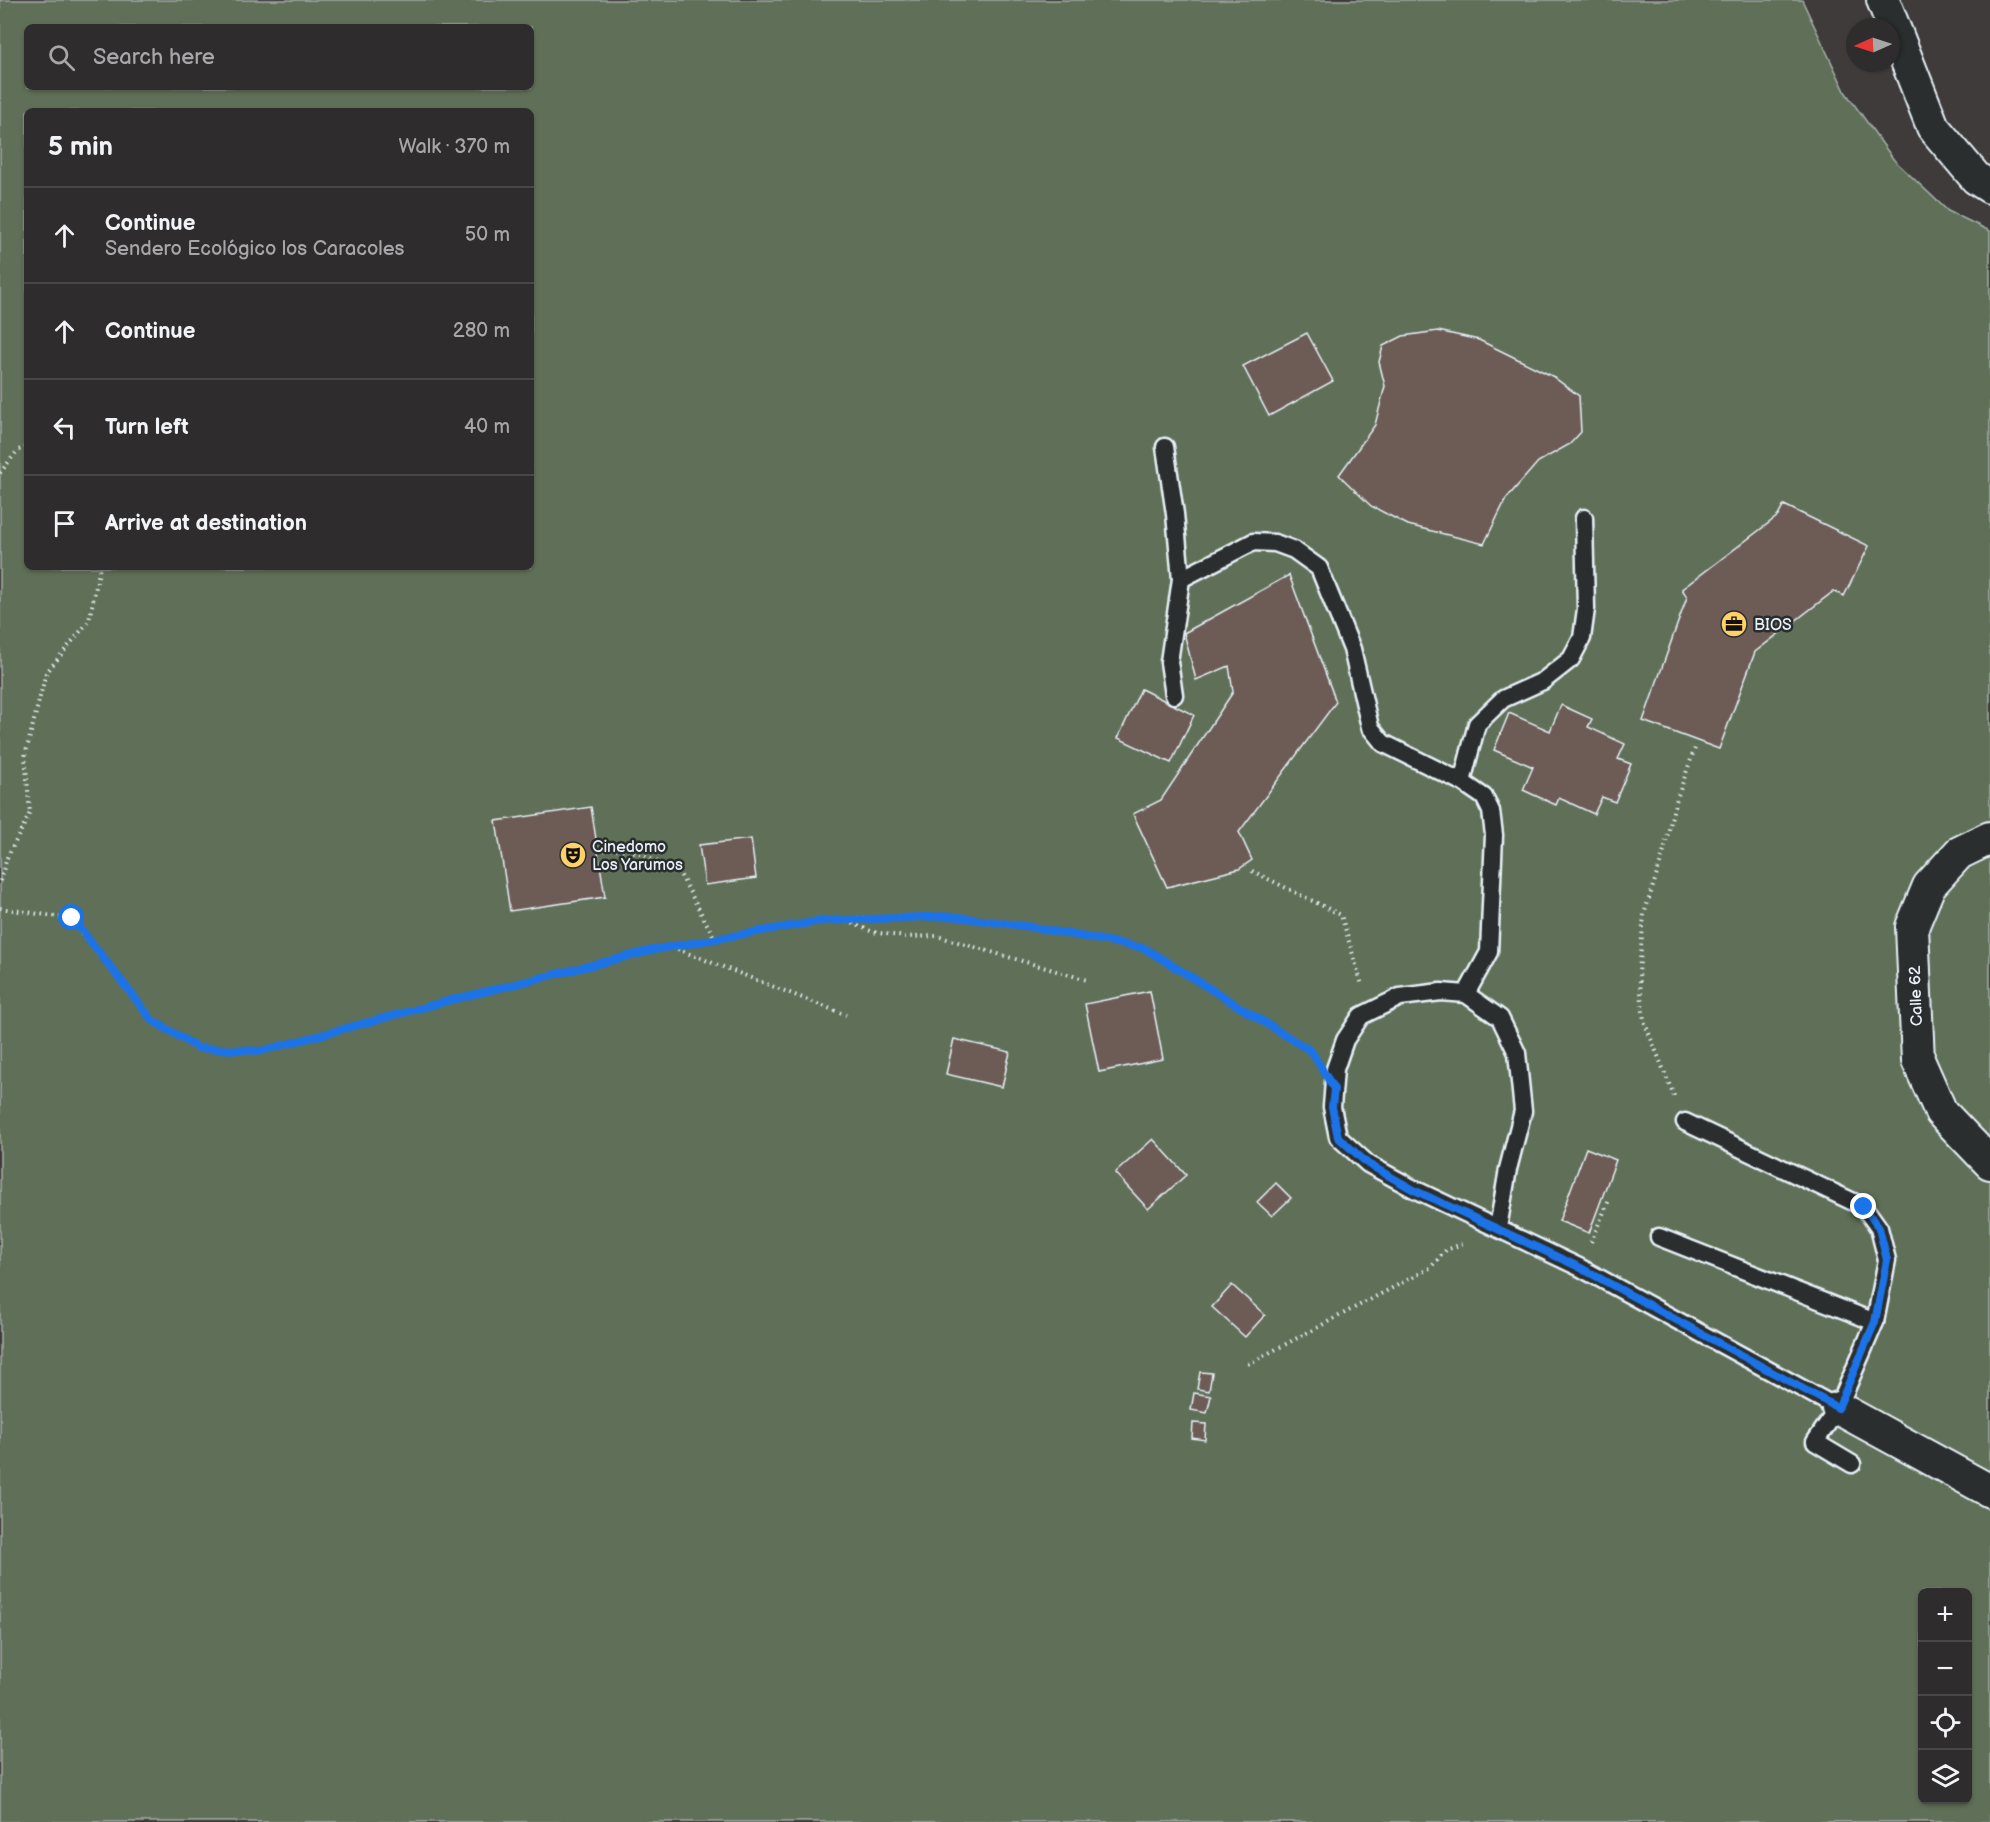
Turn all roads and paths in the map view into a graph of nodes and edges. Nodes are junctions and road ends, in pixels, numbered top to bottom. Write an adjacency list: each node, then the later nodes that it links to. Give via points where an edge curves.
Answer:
1 (1883, 0): 2 (street, via 1934,127 1976,178)
2 (1990, 187)
3 (1164, 447): 8 (lane)
4 (24, 448): 5 (path)
5 (0, 472)
6 (1584, 518): 11 (lane, via 1586,609 1582,638 1571,659 1543,681 1503,699 1477,724)
7 (99, 570): 15 (path, via 89,621 46,673 25,756 30,813)
8 (1181, 579): 9 (lane, via 1169,662); 11 (lane, via 1253,542 1275,543 1294,550 1319,568 1348,639 1370,727 1383,743)
9 (1174, 695)
10 (1695, 748): 25 (path, via 1644,914 1640,973 1644,1021)
11 (1462, 782): 21 (lane, via 1484,797 1491,811 1494,835 1489,952)
12 (1990, 838): 26 (street, Calle 62, via 1959,853 1929,886 1912,927 1918,1060 1941,1112)
13 (598, 851): 18 (path, via 629,850 679,872)
14 (1252, 871): 22 (path, via 1341,915)
15 (0, 881)
16 (0, 908): 19 (path, via 72,918 152,1020 198,1048 261,1051)
17 (844, 920): 18 (path); 20 (path, via 873,932 905,938 937,936); 24 (path, via 951,916 1144,948 1311,1051)
18 (715, 939): 19 (path)
19 (671, 947): 23 (path)
20 (1087, 980)
21 (1466, 994): 22 (lane, via 1400,996); 28 (lane, via 1500,1018 1517,1053 1523,1111)
22 (1370, 1011): 24 (lane, via 1360,1016 1345,1040 1335,1069)
23 (846, 1015)
24 (1334, 1089): 28 (lane, via 1332,1107 1338,1137 1368,1164 1414,1190)
25 (1685, 1122): 31 (lane, via 1864,1207 1879,1228 1887,1260)
26 (1990, 1163)
27 (1610, 1198): 30 (path)
28 (1498, 1228): 30 (lane); 32 (path, via 1446,1250 1430,1268)
29 (1659, 1237): 31 (lane)
30 (1579, 1267): 33 (lane)
31 (1875, 1322): 33 (lane)
32 (1248, 1364)
33 (1838, 1408): 34 (lane, via 1815,1442); 35 (street)
34 (1852, 1464)
35 (1990, 1491)

